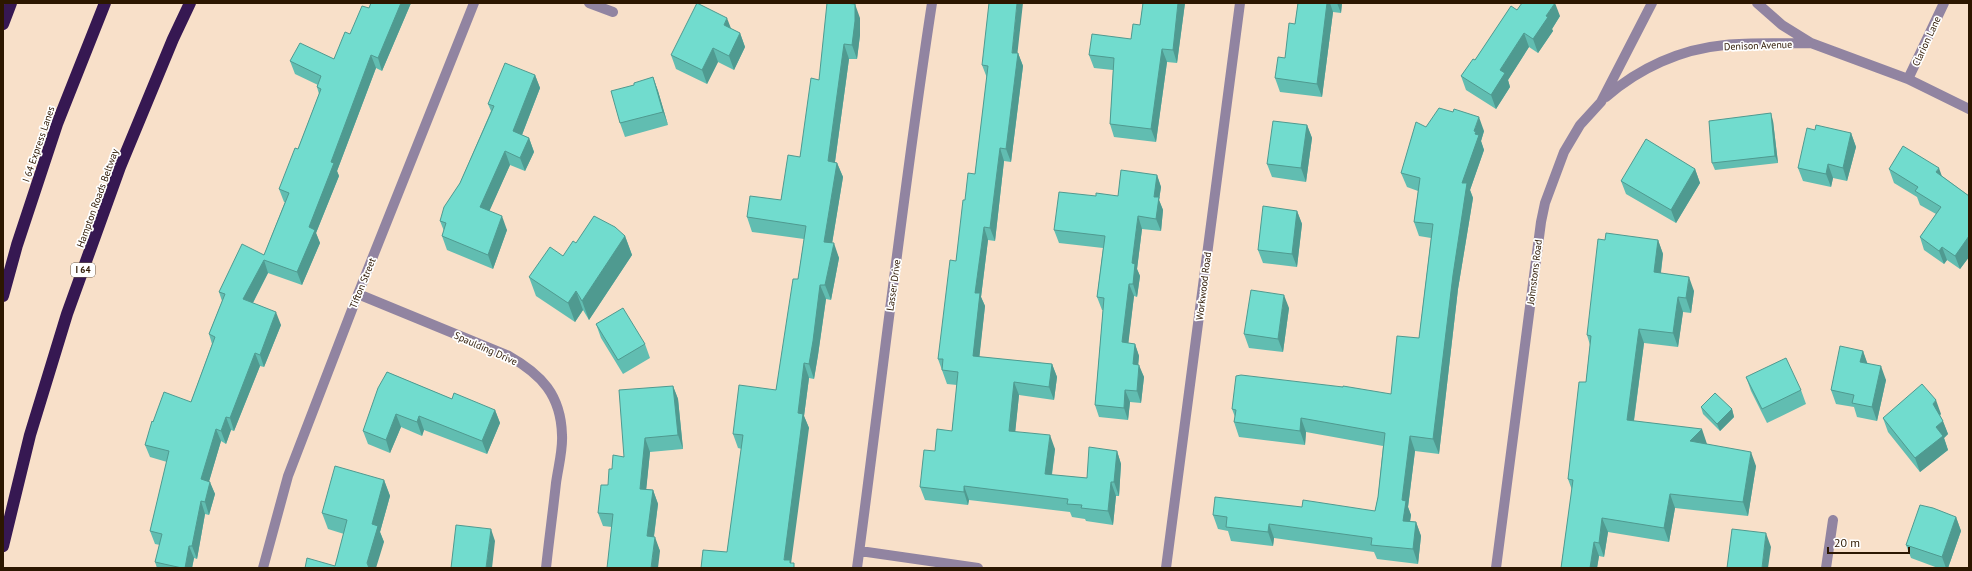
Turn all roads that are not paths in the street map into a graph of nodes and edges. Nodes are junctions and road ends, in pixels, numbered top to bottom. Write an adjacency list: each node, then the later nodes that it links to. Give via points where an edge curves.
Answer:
1 (11, 3): 12 (highway)
2 (105, 3): 18 (highway, I 64 Express Lanes, via 57,124 17,244)
3 (190, 3): 20 (highway, Hampton Roads Beltway / I 64, via 120,167 67,314 30,434)
4 (474, 3): 17 (street, Tifton Street)
5 (589, 3): 11 (street)
6 (932, 3): 21 (street, Lasser Drive, via 889,311 878,420)
7 (1240, 3): 26 (street, Workwood Road)
8 (1652, 3): 15 (street, Johnstons Road)
9 (1757, 3): 13 (street, Denison Avenue, via 1782,26)
10 (1944, 3): 14 (street, Clarion Lane)
11 (613, 12)
12 (3, 24)
13 (1811, 43): 14 (street, Denison Avenue); 15 (street, Denison Avenue, via 1724,45 1688,52 1653,65 1621,84)
14 (1908, 79): 16 (street, Denison Avenue)
15 (1601, 102): 27 (street, Johnstons Road, via 1580,125 1564,152 1540,222)
16 (1969, 109)
17 (358, 294): 22 (street, Tifton Street, via 288,476); 23 (street, Spaulding Drive, via 509,356 528,367 553,395 558,408 562,435)
18 (3, 296)
19 (1833, 520): 28 (street)
20 (3, 546)
21 (860, 551): 24 (street, Lasser Drive); 25 (street)
22 (263, 568)
23 (546, 568)
24 (857, 568)
25 (978, 568)
26 (1166, 568)
27 (1496, 568)
28 (1826, 568)

